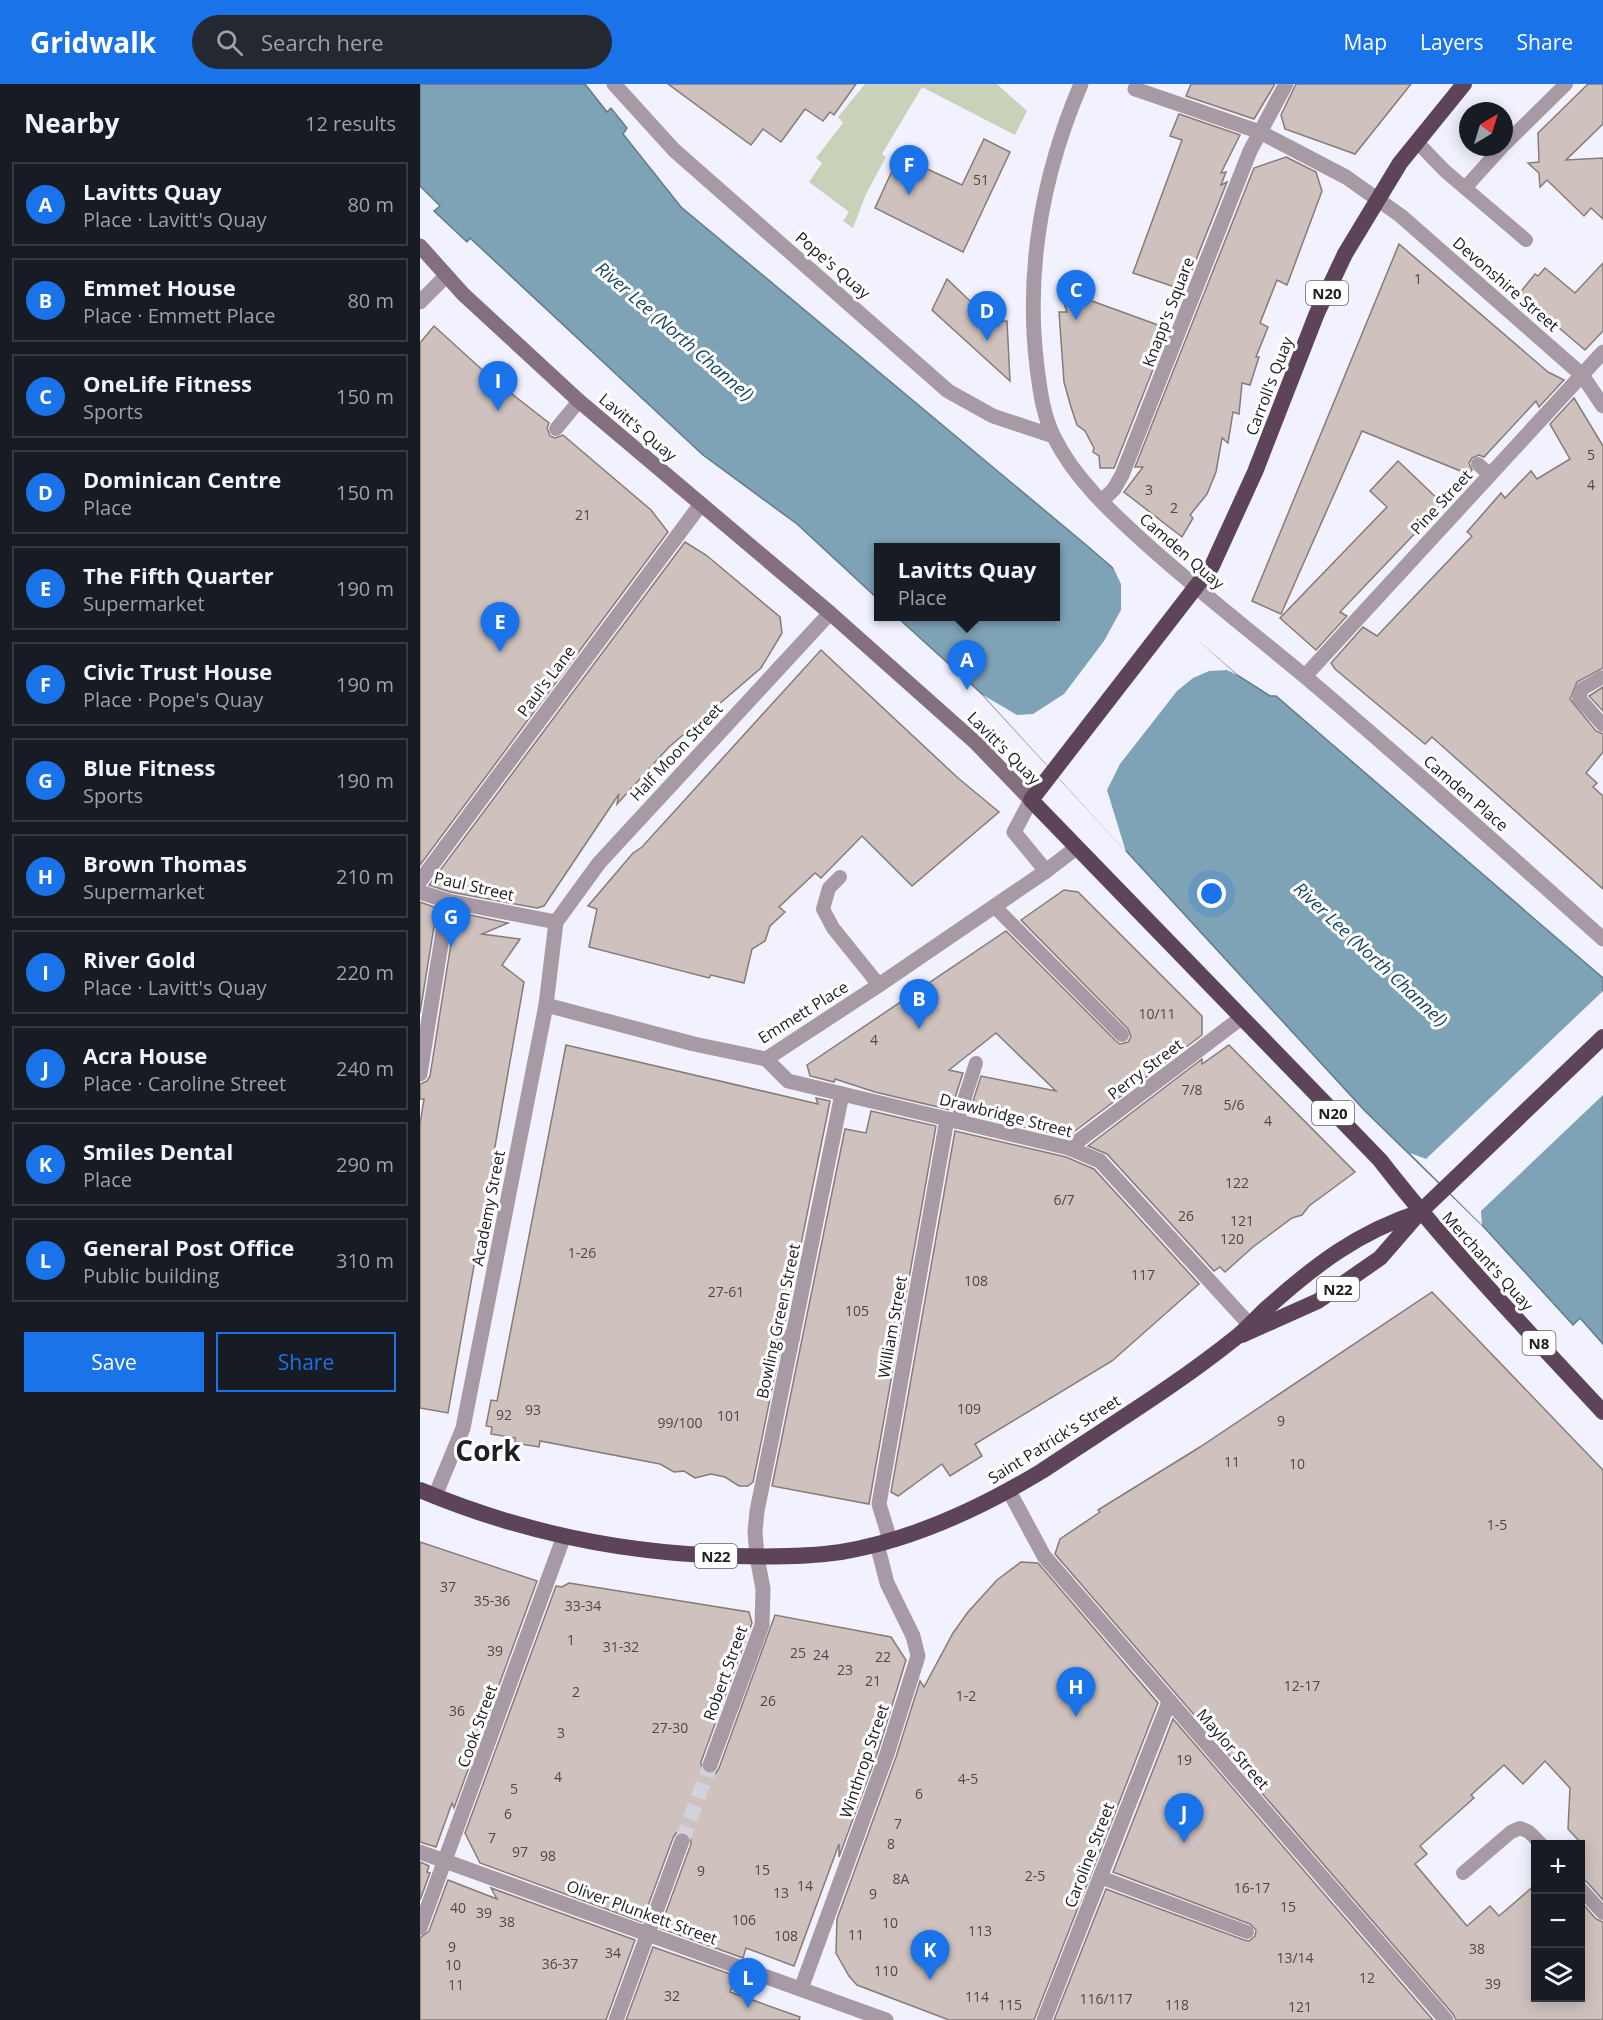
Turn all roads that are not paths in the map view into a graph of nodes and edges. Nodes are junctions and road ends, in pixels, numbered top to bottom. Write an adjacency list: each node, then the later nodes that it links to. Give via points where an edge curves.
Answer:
1 (614, 84): 22 (street, Pope's Quay, via 674,150 948,391 993,416)
2 (1081, 84): 22 (street, Camden Quay, via 1048,181 1033,278 1037,368)
3 (1286, 84): 7 (street, Knapp's Square)
4 (1464, 84): 9 (highway, N20)
5 (1566, 84): 8 (lane)
6 (1135, 89): 7 (street, Devonshire Street)
7 (1260, 132): 12 (street, Devonshire Street, via 1328,165); 25 (street, Knapp's Square, via 1127,464 1114,489)
8 (1513, 136)
9 (1417, 142): 11 (lane); 12 (highway, N20)
10 (1494, 156): 11 (lane)
11 (1465, 188): 13 (lane)
12 (1377, 198): 18 (street, Devonshire Street); 27 (highway, Carroll's Quay / N20, via 1317,313 1230,530)
13 (1526, 240)
14 (420, 246): 15 (main road, Lavitt's Quay)
15 (446, 276): 16 (street); 19 (main road, Lavitt's Quay)
16 (420, 302)
17 (1603, 352): 18 (street, Pine Street)
18 (1582, 375): 20 (street, Devonshire Street); 24 (street, Pine Street)
19 (579, 400): 21 (lane); 26 (main road, Lavitt's Quay)
20 (1603, 406)
21 (556, 429)
22 (1053, 436): 25 (street, Camden Quay, via 1075,471)
23 (1478, 464): 24 (lane)
24 (1490, 475): 29 (street, Pine Street)
25 (1101, 501): 27 (street, Camden Quay)
26 (701, 504): 28 (main road, Lavitt's Quay); 36 (street, Paul's Lane)
27 (1197, 588): 29 (street, Camden Quay); 32 (highway, N20)
28 (830, 613): 32 (main road, Lavitt's Quay, via 976,743); 40 (street, Half Moon Street, via 599,863)
29 (1305, 676): 41 (street, Camden Place)
30 (1603, 678): 31 (lane, via 1582,689 1579,698)
31 (1603, 725)
32 (1031, 800): 33 (highway, Lavitt's Quay / N20); 34 (street, via 1014,832)
33 (1076, 848): 34 (street, Emmett Place); 44 (highway, Lavitt's Quay / N20)
34 (1046, 871): 39 (street, Emmett Place)
35 (840, 878): 42 (lane, via 829,888 823,909 833,928)
36 (420, 881)
37 (420, 892): 38 (street, Paul Street)
38 (448, 901): 40 (street, Paul Street); 49 (street)
39 (994, 906): 42 (street, Emmett Place); 45 (lane)
40 (556, 922): 43 (street, Academy Street)
41 (1603, 939)
42 (879, 985): 47 (street, Emmett Place)
43 (546, 1005): 47 (street, Emmett Place); 58 (street, Academy Street, via 463,1428)
44 (1241, 1018): 52 (street, Perry Street); 53 (highway, Lavitt's Quay / N20, via 1380,1160)
45 (1122, 1035)
46 (1603, 1037): 53 (highway)
47 (766, 1059): 50 (street, Drawbridge Street, via 788,1081)
48 (976, 1064): 51 (lane)
49 (420, 1074)
50 (842, 1094): 51 (street, Drawbridge Street); 61 (street, Bowling Green Street, via 787,1337 757,1511)
51 (952, 1121): 52 (street, Drawbridge Street); 60 (street, William Street, via 879,1504)
52 (1069, 1148): 54 (street, Drawbridge Street, via 1100,1161)
53 (1420, 1212): 54 (highway, Saint Patrick's Street / N22, via 1389,1222 1341,1248); 55 (highway, Saint Patrick's Street / N22, via 1380,1258 1352,1281); 56 (highway, Merchant's Quay / N8)
54 (1249, 1324): 55 (highway, Saint Patrick's Street / N22)
55 (1236, 1338): 57 (highway, Saint Patrick's Street / N22)
56 (1603, 1412)
57 (1009, 1491): 60 (highway, Saint Patrick's Street / N22, via 926,1529); 62 (street, Maylor Street, via 1044,1557)
58 (428, 1493): 59 (highway, Saint Patrick's Street / N22, via 509,1522)
59 (564, 1536): 61 (highway, Saint Patrick's Street / N22, via 643,1551); 67 (street, Cook Street)
60 (884, 1542): 61 (highway, Saint Patrick's Street / N22, via 841,1552); 75 (street, Winthrop Street, via 887,1583 918,1656)
61 (757, 1557): 63 (street, Robert Street, via 763,1589 762,1625)
62 (1168, 1702): 69 (street, Caroline Street); 80 (street, Maylor Street)
63 (710, 1765)
64 (1536, 1840): 68 (lane, via 1520,1828 1510,1832)
65 (682, 1841): 74 (street)
66 (420, 1852): 67 (street, Oliver Plunkett Street)
67 (447, 1861): 72 (street, Cook Street); 74 (street, Oliver Plunkett Street)
68 (1463, 1873)
69 (1100, 1877): 73 (lane); 79 (street, Caroline Street)
70 (1585, 1893): 71 (lane)
71 (1603, 1913)
72 (420, 1928)
73 (1247, 1932)
74 (647, 1934): 75 (street, Oliver Plunkett Street); 77 (street)
75 (801, 1989): 76 (street, Oliver Plunkett Street)
76 (860, 2014): 78 (street, Oliver Plunkett Street)
77 (616, 2020)
78 (886, 2020)
79 (1044, 2020)
80 (1446, 2020)

